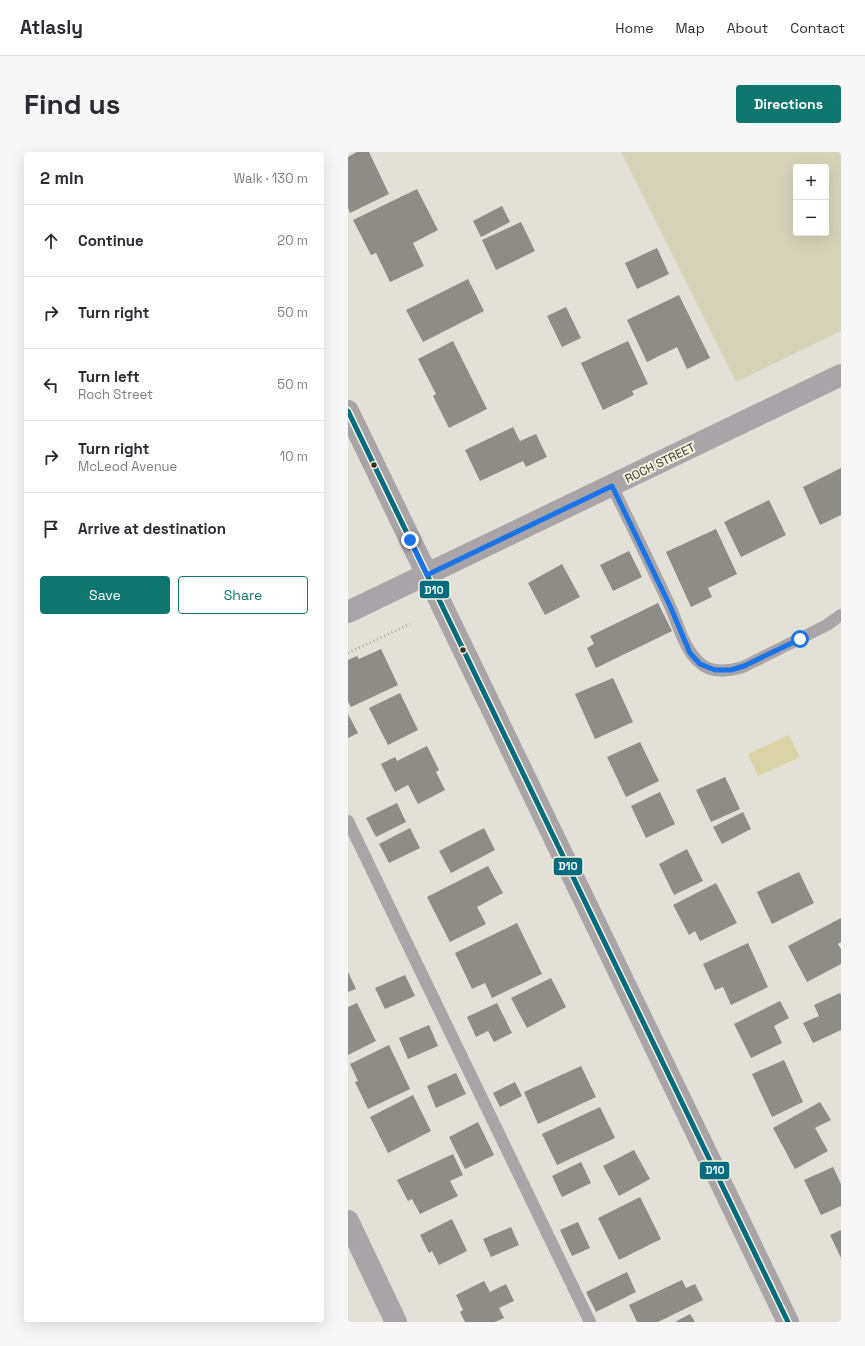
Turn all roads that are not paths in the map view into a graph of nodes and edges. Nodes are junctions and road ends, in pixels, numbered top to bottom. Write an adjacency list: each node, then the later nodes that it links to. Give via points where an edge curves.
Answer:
1 (841, 375): 3 (street, ROCH STREET)
2 (348, 410): 4 (street)
3 (612, 486): 4 (street, ROCH STREET); 6 (lane, via 690,653 700,664 715,670 731,670 744,666 828,625)
4 (427, 575): 5 (street, ROCH STREET); 11 (street)
5 (348, 612)
6 (841, 615)
7 (348, 821): 10 (lane)
8 (348, 1221): 9 (street)
9 (396, 1322)
10 (590, 1322)
11 (788, 1322)

